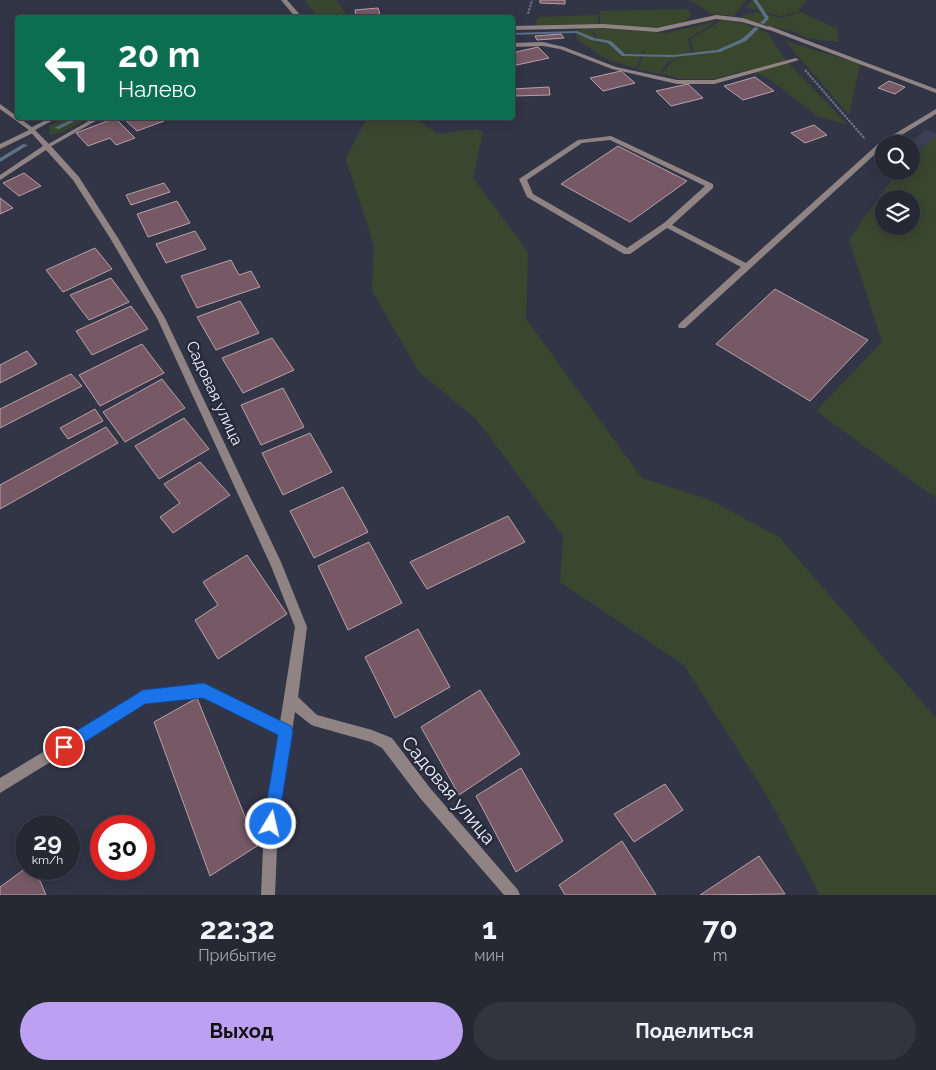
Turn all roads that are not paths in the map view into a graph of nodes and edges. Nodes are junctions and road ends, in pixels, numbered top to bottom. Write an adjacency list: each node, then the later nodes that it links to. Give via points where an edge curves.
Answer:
1 (284, 0): 2 (street)
2 (297, 15)
3 (515, 28): 6 (street, via 603,26 657,30 716,17 743,20)
4 (515, 45): 5 (street, via 543,44 562,48 614,68 678,82 714,82)
5 (796, 60)
6 (936, 91)
7 (0, 106): 9 (street, Садовая улица)
8 (936, 111): 18 (street, via 880,145)
9 (15, 117)
10 (19, 120): 13 (street, Садовая улица)
11 (50, 120): 13 (street)
12 (94, 120): 14 (street)
13 (32, 130): 14 (street, Садовая улица); 15 (street)
14 (48, 146): 16 (street); 20 (street, Садовая улица, via 76,179 161,318 277,566 301,627)
15 (0, 147)
16 (0, 178)
17 (668, 225): 17 (street, via 628,252 530,194 524,179 580,141 611,138 710,186); 18 (street)
18 (747, 267): 19 (street)
19 (682, 326)
20 (291, 700): 21 (street, Садовая улица); 24 (street, Садовая улица, via 314,720 372,736 387,744 424,793)
21 (286, 731): 22 (street, via 204,690 143,698); 23 (street, Садовая улица, via 271,824)
22 (0, 786)
23 (268, 895)
24 (513, 895)

